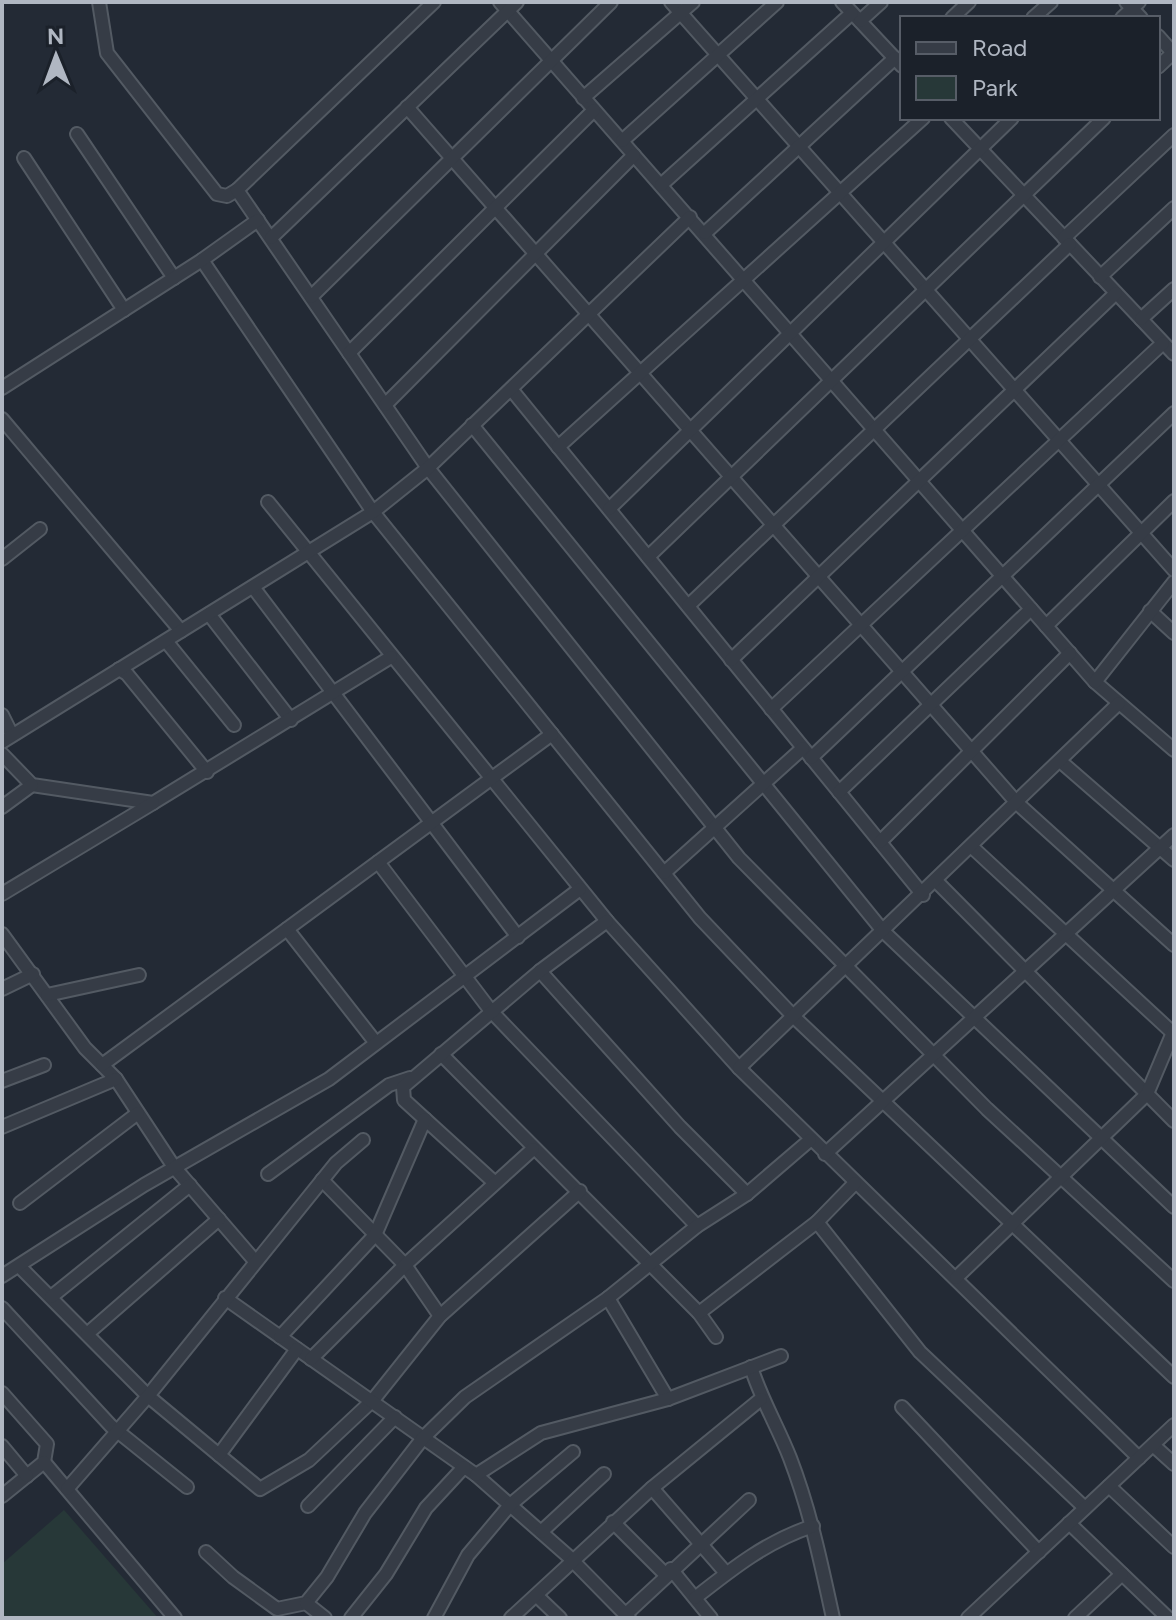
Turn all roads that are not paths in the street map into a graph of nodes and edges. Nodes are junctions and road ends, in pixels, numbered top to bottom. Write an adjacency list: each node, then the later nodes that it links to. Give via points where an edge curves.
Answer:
1 (99, 2): 38 (street, via 107,53 217,194)
2 (434, 2): 38 (street)
3 (611, 2): 19 (street)
4 (671, 2): 12 (street)
5 (693, 2): 12 (street)
6 (777, 2): 18 (street)
7 (842, 2): 15 (street)
8 (881, 2): 15 (street)
9 (969, 2): 13 (street)
10 (1051, 2): 14 (street)
11 (508, 5): 19 (street); 23 (street)
12 (681, 12): 18 (street); 21 (street)
13 (954, 16)
14 (1035, 16)
15 (856, 17): 20 (street); 22 (street)
16 (1160, 38): 17 (street)
17 (1174, 53)
18 (719, 55): 22 (street); 31 (street)
19 (550, 62): 21 (street); 36 (street)
20 (900, 64): 32 (street)
21 (583, 98): 24 (street)
22 (757, 98): 32 (street); 37 (street)
23 (407, 107): 36 (street); 46 (street)
24 (594, 110): 31 (street); 41 (street)
25 (921, 120): 39 (street)
26 (953, 120): 33 (street)
27 (1010, 120): 33 (street)
28 (1102, 120): 40 (street)
29 (77, 134): 52 (street)
30 (1174, 135): 48 (street)
31 (622, 141): 34 (street)
32 (800, 146): 39 (street); 45 (street)
33 (979, 148): 40 (street); 47 (street)
34 (634, 155): 37 (street); 49 (street)
35 (24, 158): 58 (street)
36 (452, 158): 41 (street); 57 (street)
37 (661, 185): 43 (street)
38 (237, 190): 44 (street)
39 (841, 193): 47 (street); 53 (street)
40 (1023, 195): 48 (street); 54 (street)
41 (495, 208): 49 (street); 64 (street)
42 (1174, 208): 51 (street)
43 (690, 217): 45 (street); 59 (street)
44 (258, 220): 46 (street); 50 (street)
45 (705, 233): 53 (street)
46 (271, 238): 57 (street)
47 (884, 241): 54 (street); 61 (street)
48 (1067, 241): 51 (street); 62 (street)
49 (536, 254): 59 (street); 71 (street)
50 (202, 260): 52 (street); 86 (street)
51 (1100, 277): 56 (street)
52 (174, 278): 58 (street)
53 (744, 279): 61 (street); 66 (street)
54 (926, 289): 62 (street); 67 (street)
55 (1174, 289): 60 (street)
56 (1116, 293): 60 (street); 70 (street)
57 (311, 297): 64 (street)
58 (124, 310): 68 (street)
59 (589, 314): 66 (street); 69 (street)
60 (1141, 319): 63 (street)
61 (791, 332): 67 (street); 76 (street)
62 (970, 339): 70 (street); 75 (street)
63 (1163, 343): 65 (street); 77 (street)
64 (349, 353): 71 (street)
65 (1174, 354)
66 (640, 373): 76 (street); 78 (street)
67 (831, 379): 75 (street); 80 (street)
68 (2, 388)
69 (511, 389): 74 (street); 78 (street)
70 (1015, 390): 77 (street); 81 (street)
71 (385, 405): 79 (street)
72 (1174, 413): 82 (street)
73 (2, 419): 105 (street)
74 (472, 425): 79 (street); 130 (street)
75 (875, 429): 81 (street); 87 (street)
76 (690, 430): 80 (street); 85 (street)
77 (1059, 440): 82 (street); 89 (street)
78 (558, 447): 85 (street)
79 (428, 468): 86 (street); 137 (street)
80 (731, 476): 87 (street); 92 (street)
81 (920, 481): 89 (street); 96 (street)
82 (1099, 484): 90 (street); 95 (street)
83 (1174, 501): 90 (street)
84 (268, 502): 91 (street)
85 (609, 509): 92 (street)
86 (373, 512): 91 (street); 121 (street)
87 (773, 525): 96 (street); 99 (street)
88 (40, 529): 93 (street)
89 (963, 530): 95 (street); 103 (street)
90 (1141, 533): 94 (street); 104 (street)
91 (306, 553): 98 (street); 109 (street)
92 (648, 557): 99 (street)
93 (2, 559)
94 (1174, 570)
95 (1002, 576): 100 (street); 112 (street)
96 (819, 577): 103 (street); 110 (street)
97 (1174, 582): 101 (street)
98 (253, 587): 102 (street); 114 (street)
99 (688, 606): 110 (street)
100 (1031, 609): 104 (street); 116 (street)
101 (1150, 611): 106 (street); 113 (street)
102 (209, 614): 105 (street); 119 (street)
103 (861, 625): 112 (street); 117 (street)
104 (1046, 626): 108 (street)
105 (181, 631): 107 (street)
106 (1174, 633)
107 (166, 641): 111 (street); 120 (street)
108 (1070, 653): 113 (street); 124 (street)
109 (391, 657): 114 (street); 129 (street)
110 (731, 660): 117 (street)
111 (119, 669): 122 (street); 128 (street)
112 (902, 671): 116 (street); 125 (street)
113 (1095, 682): 115 (street)
114 (333, 694): 119 (street); 136 (street)
115 (1119, 703): 123 (street); 127 (street)
116 (931, 705): 124 (street); 132 (street)
117 (771, 709): 125 (street)
118 (2, 715): 122 (street)
119 (291, 720): 128 (street)
120 (234, 725)
121 (552, 734): 129 (street); 144 (street)
122 (7, 738)
123 (1174, 750)
124 (971, 751): 134 (street); 139 (street)
125 (807, 753): 130 (street); 132 (street)
126 (2, 754): 131 (street)
127 (1060, 761): 134 (street); 141 (street)
128 (207, 772): 133 (street)
129 (491, 779): 136 (street); 146 (street)
130 (763, 784): 137 (street); 152 (street)
131 (32, 785): 133 (street); 135 (street)
132 (839, 792): 139 (street)
133 (153, 803): 148 (street)
134 (1017, 803): 140 (street); 147 (street)
135 (2, 807)
136 (431, 823): 143 (street); 154 (street)
137 (715, 828): 144 (street); 157 (street)
138 (1174, 835): 141 (street)
139 (880, 842): 149 (street)
140 (972, 847): 145 (street); 153 (street)
141 (1160, 848): 142 (street); 147 (street)
142 (1174, 860)
143 (378, 862): 151 (street); 162 (street)
144 (664, 873): 166 (street)
145 (937, 882): 149 (street); 158 (street)
146 (580, 889): 150 (street); 154 (street)
147 (1113, 890): 153 (street); 156 (street)
148 (2, 894)
149 (923, 895): 152 (street)
150 (607, 921): 159 (street); 174 (street)
151 (287, 929): 169 (street); 173 (street)
152 (883, 931): 157 (street); 167 (street)
153 (1065, 933): 158 (street); 168 (street)
154 (518, 937): 162 (street)
155 (4, 941): 160 (street)
156 (1174, 945)
157 (846, 966): 166 (street); 171 (street)
158 (1024, 970): 167 (street); 178 (street)
159 (540, 971): 165 (street); 197 (street)
160 (33, 974): 163 (street); 164 (street)
161 (139, 975): 164 (street)
162 (464, 975): 165 (street); 169 (street)
163 (2, 989)
164 (47, 995): 173 (street)
165 (491, 1011): 170 (street); 203 (street)
166 (794, 1017): 174 (street); 179 (street)
167 (973, 1017): 171 (street); 184 (street)
168 (1173, 1032): 178 (street)
169 (376, 1043): 189 (street, via 329,1079)
170 (441, 1054): 175 (street); 187 (street)
171 (932, 1054): 179 (street); 191 (street)
172 (44, 1065): 177 (street)
173 (102, 1065): 176 (street)
174 (739, 1068): 186 (street)
175 (414, 1077): 181 (street, via 403,1087 404,1100); 190 (street, via 389,1085)
176 (116, 1079): 180 (street); 183 (street)
177 (2, 1081)
178 (1147, 1094): 182 (street); 184 (street)
179 (881, 1100): 188 (street); 202 (street)
180 (138, 1113): 189 (street); 198 (street)
181 (425, 1119): 193 (street); 204 (street)
182 (1174, 1121)
183 (2, 1127)
184 (1101, 1139): 191 (street); 199 (street)
185 (363, 1140): 192 (street)
186 (810, 1140): 188 (street); 197 (street)
187 (533, 1149): 193 (street); 196 (street)
188 (825, 1154): 194 (street)
189 (174, 1167): 195 (street); 208 (street)
190 (268, 1174)
191 (1062, 1178): 202 (street); 211 (street)
192 (322, 1180): 204 (street); 205 (street)
193 (495, 1183): 207 (street)
194 (855, 1183): 201 (street); 210 (street)
195 (190, 1185): 200 (street); 212 (street)
196 (580, 1191): 206 (street); 217 (street)
197 (747, 1194): 203 (street)
198 (20, 1203)
199 (1174, 1207)
200 (219, 1219): 205 (street); 218 (street)
201 (817, 1222): 216 (street); 255 (street, via 920,1352)
202 (1014, 1225): 210 (street); 225 (street)
203 (697, 1226): 206 (street)
204 (375, 1235): 207 (street); 219 (street)
205 (255, 1261): 213 (street)
206 (651, 1264): 214 (street); 216 (street)
207 (405, 1265): 217 (street); 223 (street)
208 (19, 1266): 209 (street); 212 (street)
209 (2, 1276)
210 (956, 1278): 240 (street)
211 (1174, 1281)
212 (51, 1297): 218 (street)
213 (225, 1298): 219 (street); 227 (street)
214 (608, 1298): 228 (street); 235 (street, via 465,1397)
215 (2, 1308): 234 (street)
216 (699, 1313): 220 (street)
217 (440, 1316): 230 (street)
218 (87, 1334): 227 (street)
219 (280, 1337): 221 (street)
220 (716, 1337)
221 (297, 1349): 223 (street); 239 (street)
222 (781, 1356): 224 (street)
223 (311, 1359): 230 (street)
224 (751, 1367): 228 (street); 229 (street)
225 (1174, 1377)
226 (2, 1393): 241 (street, via 47,1444)
227 (148, 1396): 234 (street); 239 (street)
228 (668, 1399): 245 (street, via 541,1433)
229 (761, 1399): 249 (street); 258 (street, via 789,1456)
230 (373, 1400): 232 (street); 239 (street, via 309,1460 260,1489)
231 (902, 1407): 263 (street)
232 (395, 1417): 235 (street); 254 (street)
233 (1174, 1425): 236 (street)
234 (119, 1430): 248 (street); 250 (street)
235 (423, 1438): 243 (street); 270 (street)
236 (1153, 1445): 240 (street); 242 (street)
237 (2, 1446): 246 (street)
238 (573, 1452): 253 (street)
239 (219, 1455)
240 (1139, 1458): 247 (street)
241 (44, 1462): 246 (street); 250 (street)
242 (1174, 1464)
243 (464, 1467): 245 (street); 275 (street, via 426,1508 386,1574)
244 (604, 1474): 259 (street)
245 (476, 1475): 253 (street)
246 (27, 1476): 251 (street)
247 (1109, 1486): 255 (street); 261 (street)
248 (187, 1487)
249 (652, 1488): 256 (street); 260 (street)
250 (67, 1489): 273 (street)
251 (2, 1496)
252 (749, 1500): 260 (street)
253 (510, 1505): 259 (street); 276 (street, via 468,1555)
254 (308, 1506)
255 (1085, 1508): 257 (street)
256 (613, 1522): 264 (street); 265 (street)
257 (1069, 1523): 263 (street); 267 (street)
258 (813, 1526): 266 (street, via 748,1555); 280 (street)
259 (541, 1532): 264 (street)
260 (701, 1545): 265 (street); 266 (street)
261 (1174, 1547)
262 (206, 1552): 270 (street, via 277,1609)
263 (1039, 1552): 281 (street)
264 (571, 1562): 268 (street); 271 (street)
265 (668, 1572): 269 (street); 271 (street)
266 (726, 1573): 269 (street)
267 (1122, 1574): 272 (street); 282 (street)
268 (537, 1596): 277 (street); 278 (street)
269 (695, 1598): 279 (street)
270 (306, 1603): 274 (street)
271 (627, 1616)
272 (1078, 1617)
273 (175, 1618)
274 (325, 1618)
275 (351, 1618)
276 (434, 1618)
277 (511, 1618)
278 (560, 1618)
279 (711, 1618)
280 (833, 1618)
281 (968, 1618)
282 (1168, 1618)

